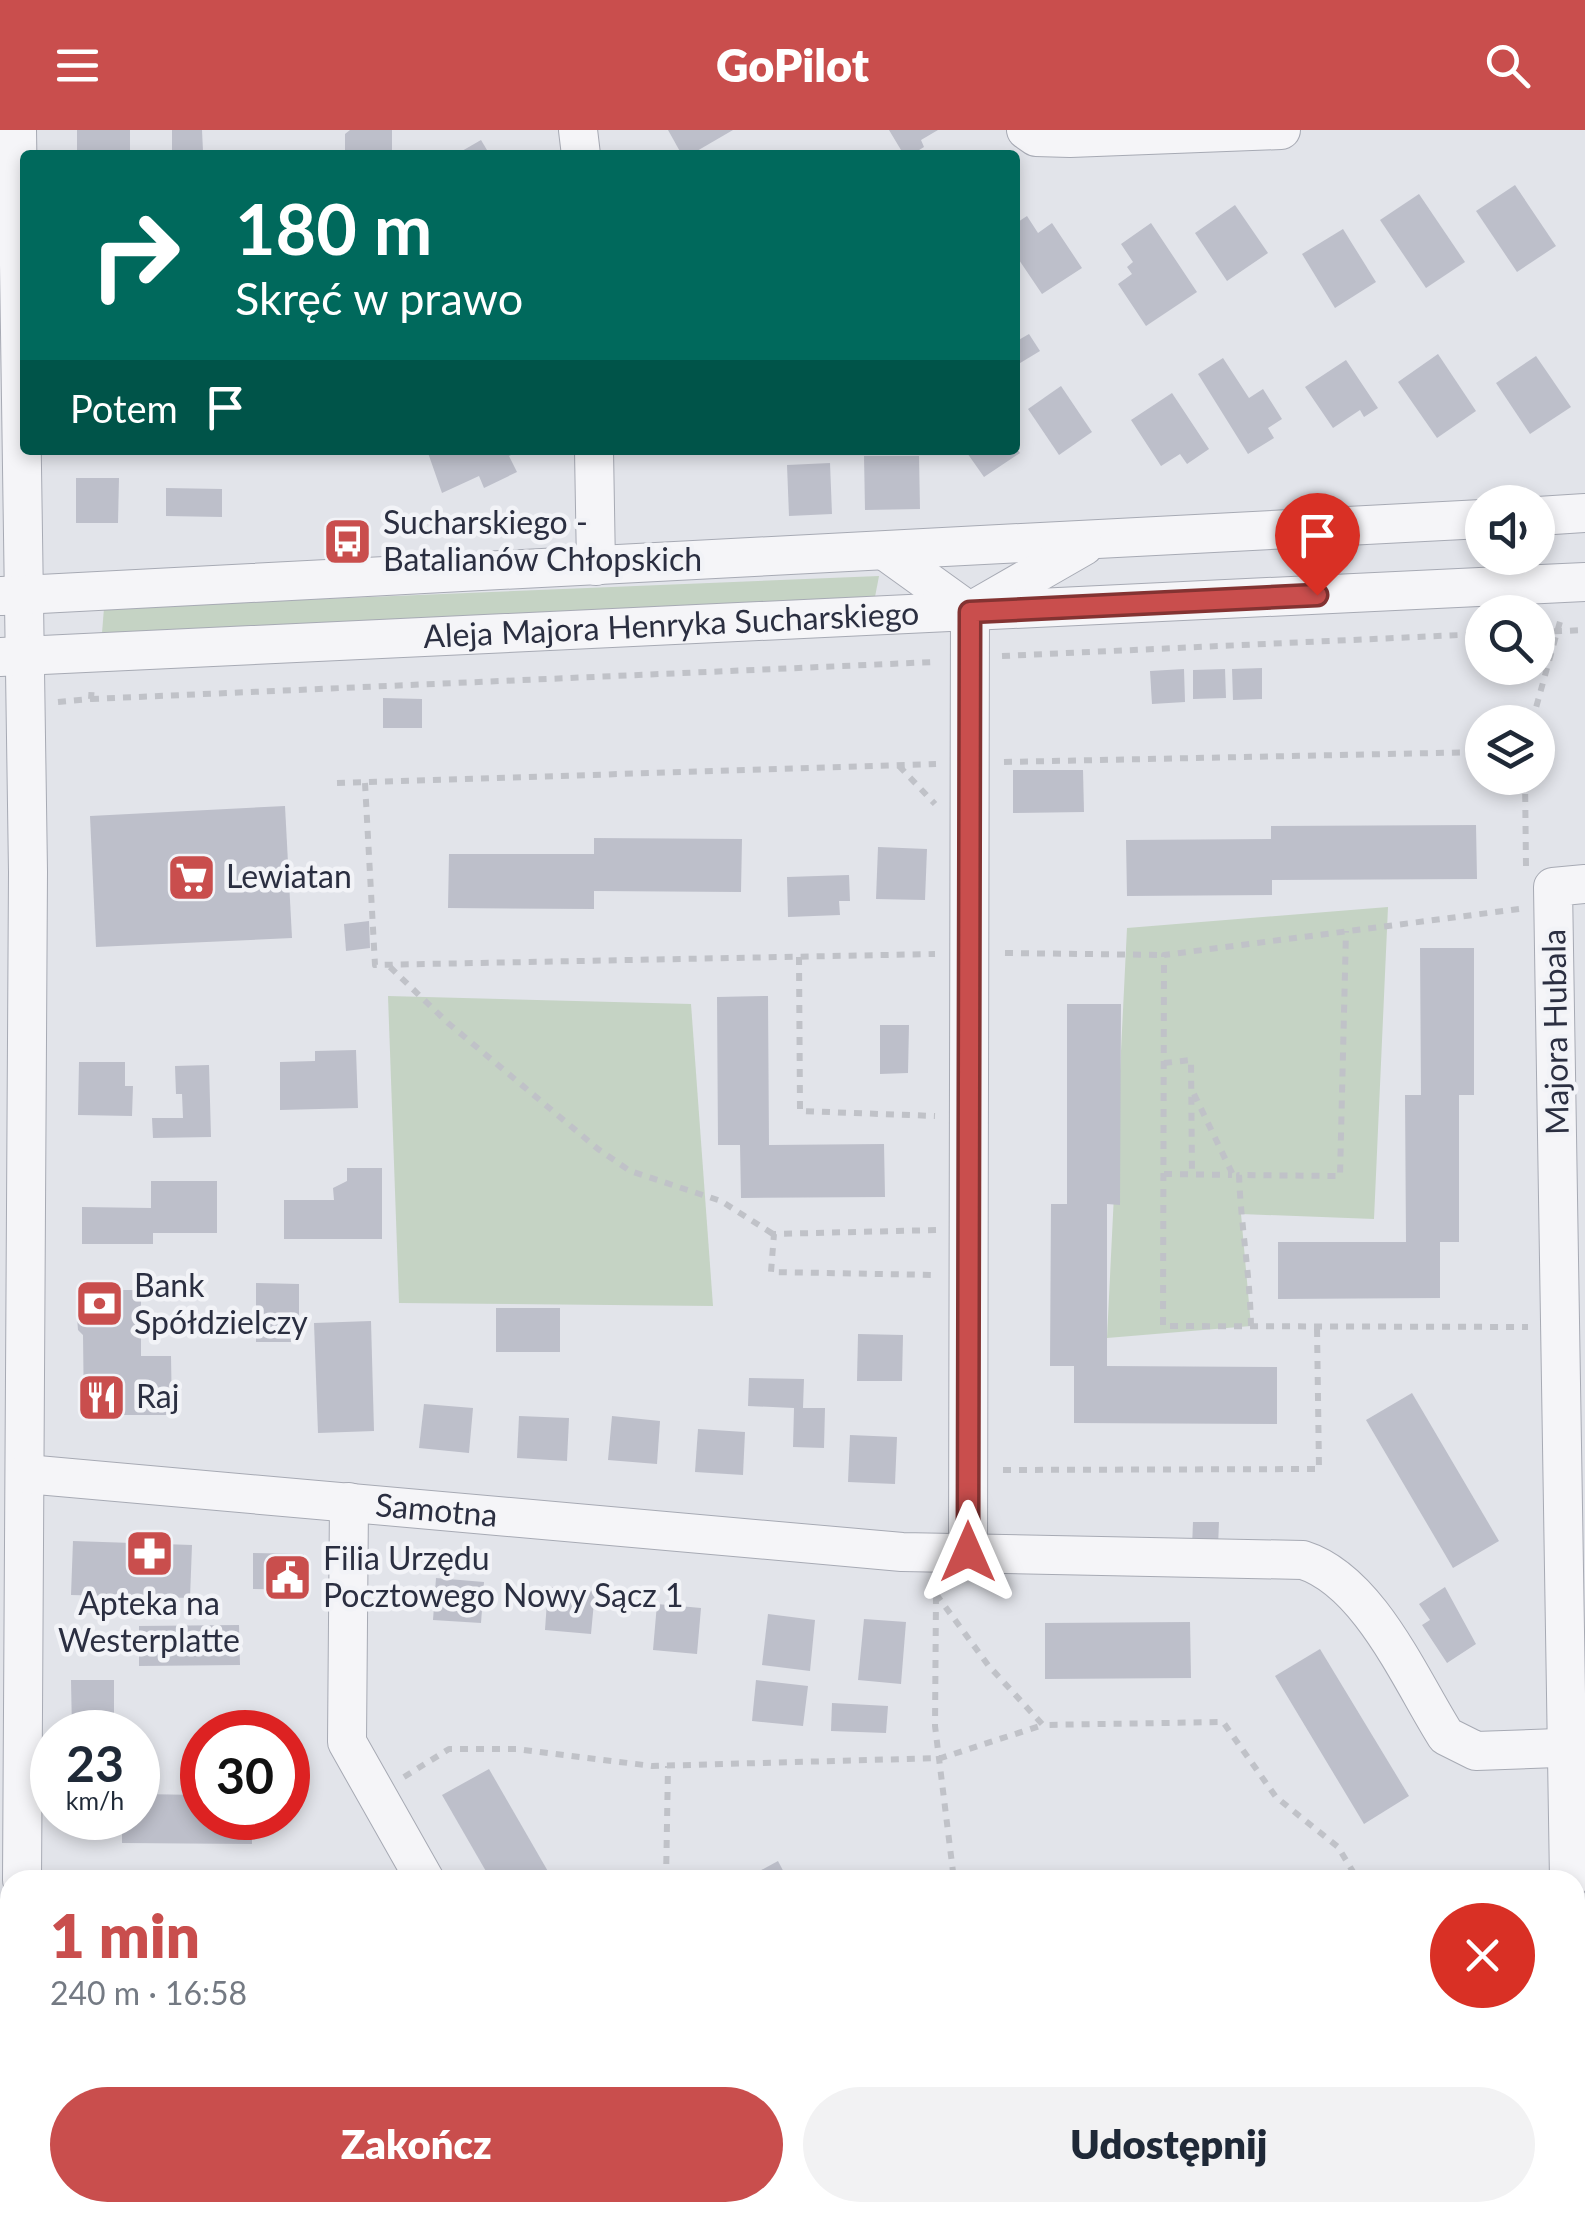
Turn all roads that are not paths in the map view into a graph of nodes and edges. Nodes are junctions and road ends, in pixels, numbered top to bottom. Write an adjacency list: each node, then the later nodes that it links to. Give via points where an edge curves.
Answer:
1 (17, 130): 12 (street)
2 (1026, 130): 3 (street, via 1036,137 1070,138)
3 (1280, 130)
4 (594, 455): 10 (street)
5 (1585, 513): 6 (street)
6 (1555, 515)
7 (1465, 520): 8 (street, Aleja Majora Henryka Sucharskiego)
8 (1091, 542): 9 (street, Aleja Majora Henryka Sucharskiego); 13 (street)
9 (888, 554): 10 (street, Aleja Majora Henryka Sucharskiego); 13 (street)
10 (596, 566): 12 (street, Aleja Majora Henryka Sucharskiego)
11 (1585, 582): 13 (street, Aleja Majora Henryka Sucharskiego)
12 (12, 596): 14 (street)
13 (970, 612): 14 (street, Aleja Majora Henryka Sucharskiego); 18 (street)
14 (12, 657): 16 (street, via 28,872)
15 (1585, 884): 20 (street, Majora Hubala, via 1554,887)
16 (26, 1474): 17 (street, Samotna); 19 (street)
17 (349, 1502): 18 (street, Samotna, via 902,1552); 22 (street, via 347,1742)
18 (968, 1552): 20 (street, Samotna, via 1303,1560 1328,1568 1360,1598 1446,1736 1459,1746)
19 (12, 1687): 21 (street)
20 (1576, 1747): 23 (street, Majora Hubala)
21 (21, 1870)
22 (418, 1870)
23 (1576, 1870)

